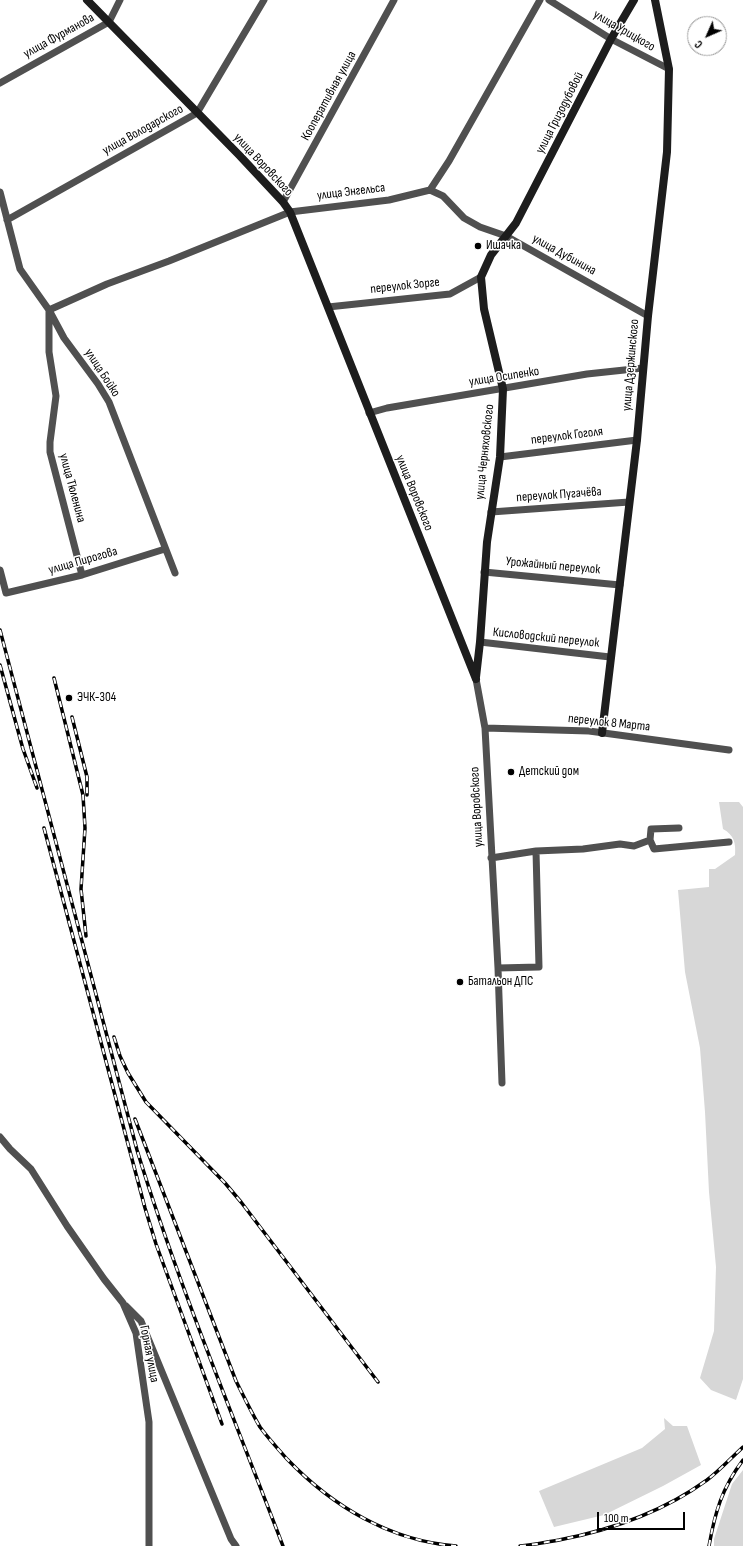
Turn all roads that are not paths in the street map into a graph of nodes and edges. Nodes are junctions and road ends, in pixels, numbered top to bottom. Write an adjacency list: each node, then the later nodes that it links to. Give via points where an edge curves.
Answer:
1 (86, 0): 9 (street, улица Воровского)
2 (120, 0): 9 (street, улица Фурманова)
3 (264, 0): 13 (street, улица Володарского)
4 (394, 0): 16 (street, Кооперативная улица)
5 (540, 0): 14 (street)
6 (549, 0): 10 (street, улица Урицкого)
7 (634, 0): 10 (street, улица Гризодубовой)
8 (655, 0): 11 (street, улица Дзержинского)
9 (109, 22): 12 (street, улица Фурманова); 13 (street, улица Воровского)
10 (611, 39): 11 (street, улица Урицкого); 19 (street, улица Гризодубовой, via 516,223)
11 (668, 69): 23 (street, улица Дзержинского, via 667,152)
12 (0, 83)
13 (197, 113): 16 (street, улица Воровского); 18 (street, улица Володарского)
14 (430, 190): 17 (street, улица Энгельса, via 389,200); 19 (street, улица Дубинина, via 443,196 464,218)
15 (0, 192): 18 (street, улица Бойко)
16 (283, 202): 17 (street, улица Воровского)
17 (290, 212): 21 (street, улица Воровского); 22 (street, улица Энгельса, via 107,284)
18 (7, 220): 22 (street, улица Бойко, via 20,269)
19 (506, 236): 20 (street, улица Черняховского, via 491,255); 23 (street, улица Дубинина)
20 (481, 277): 21 (street, переулок Зорге, via 450,294); 25 (street, улица Черняховского, via 484,309)
21 (328, 307): 26 (street, улица Воровского)
22 (49, 310): 31 (street, улица Бойко, via 64,338 109,402); 35 (street, улица Тюленина, via 49,352 56,396 50,452)
23 (648, 316): 24 (street, улица Дзержинского)
24 (643, 368): 25 (street, улица Осипенко, via 587,374); 27 (street, улица Дзержинского)
25 (503, 389): 26 (street, улица Осипенко); 28 (street, улица Черняховского)
26 (369, 413): 39 (street, улица Воровского)
27 (637, 440): 28 (street, переулок Гоголя); 29 (street, улица Дзержинского)
28 (500, 457): 30 (street, улица Черняховского)
29 (629, 502): 30 (street, переулок Пугачёва); 36 (street, улица Дзержинского)
30 (491, 512): 33 (street, улица Черняховского)
31 (165, 549): 34 (street, улица Бойко); 35 (street, улица Пирогова)
32 (0, 570): 35 (street, улица Пирогова, via 6,593)
33 (484, 572): 36 (street, Урожайный переулок); 37 (street, улица Черняховского)
34 (175, 573)
35 (82, 575)
36 (620, 584): 38 (street, улица Дзержинского)
37 (480, 642): 38 (street, Кисловодский переулок); 39 (street, улица Черняховского)
38 (610, 657): 41 (street, улица Дзержинского)
39 (476, 679): 40 (street, улица Воровского)
40 (485, 728): 41 (street, переулок 8 Марта); 47 (street, улица Воровского)
41 (602, 733): 42 (street, переулок 8 Марта)
42 (729, 750)
43 (679, 828): 44 (street, via 650,829)
44 (650, 840): 45 (street, via 654,848); 46 (street, via 634,846 620,844)
45 (728, 842)
46 (536, 851): 47 (street); 48 (street, via 538,967)
47 (491, 858): 48 (street, улица Воровского)
48 (498, 968): 49 (street, улица Воровского)
49 (502, 1083)
50 (0, 1137): 51 (street, Горная улица, via 30,1168 67,1226)
51 (123, 1303): 52 (street, Горная улица, via 136,1333 149,1422); 53 (street, via 141,1320 231,1540)
52 (149, 1546)
53 (236, 1546)

